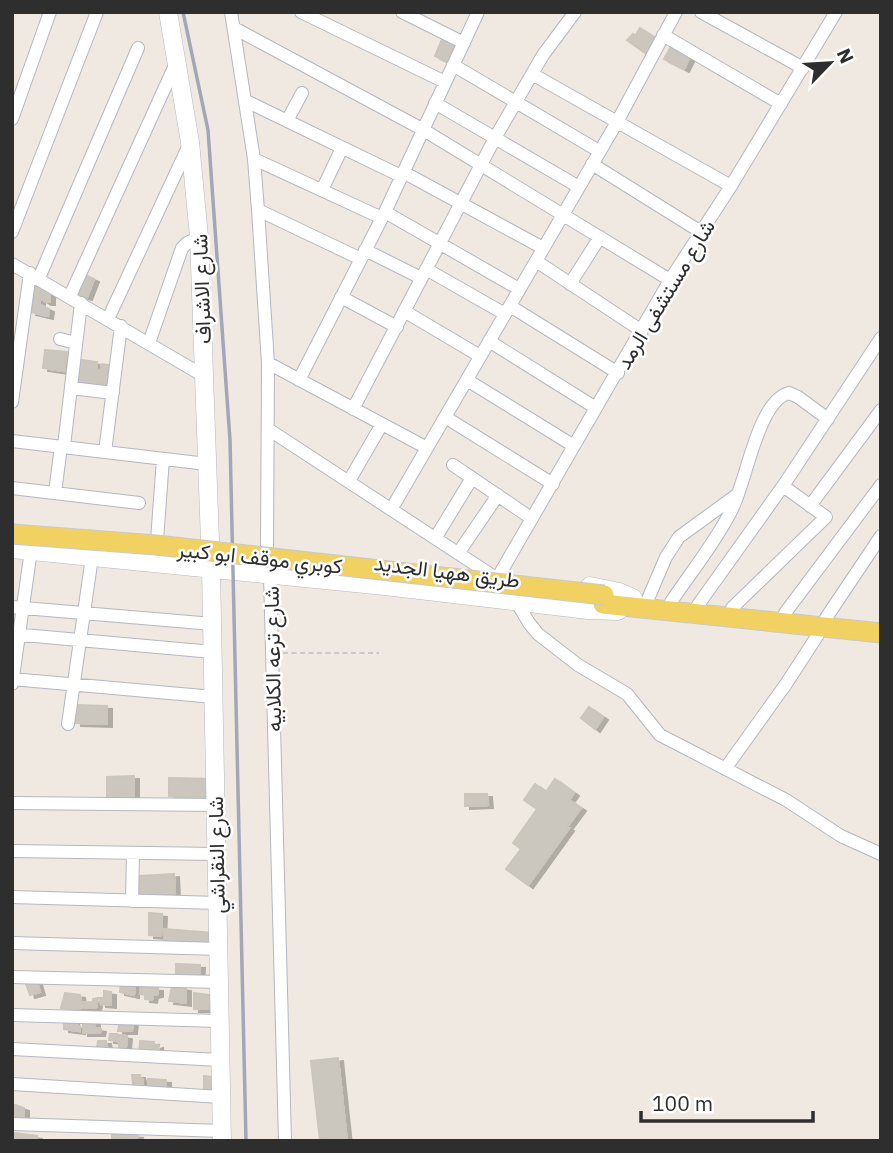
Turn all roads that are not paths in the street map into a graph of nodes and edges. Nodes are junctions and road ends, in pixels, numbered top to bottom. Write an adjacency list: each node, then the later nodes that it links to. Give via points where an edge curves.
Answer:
1 (50, 12): 28 (street)
2 (97, 12): 47 (street)
3 (167, 12): 18 (street, شارع الاشراف)
4 (231, 12): 14 (street, شارع ترعه الكلابيه)
5 (301, 12): 22 (street)
6 (402, 12): 13 (street)
7 (435, 12): 13 (street)
8 (478, 12): 16 (street)
9 (575, 12): 21 (street)
10 (676, 12): 15 (street)
11 (701, 12): 20 (street)
12 (836, 12): 20 (street, شارع مستشفى الرمد)
13 (429, 25): 16 (street)
14 (234, 28): 24 (street, شارع ترعه الكلابيه); 31 (street)
15 (663, 35): 27 (street); 30 (street)
16 (464, 43): 19 (street)
17 (138, 48): 57 (street)
18 (177, 61): 33 (street, شارع الاشراف); 62 (street)
19 (453, 65): 22 (street); 25 (street)
20 (803, 68): 27 (street, شارع مستشفى الرمد)
21 (532, 74): 25 (street); 30 (street)
22 (445, 82): 26 (street)
23 (302, 93): 29 (street)
24 (246, 101): 29 (street); 36 (street, شارع ترعه الكلابيه)
25 (516, 102): 32 (street); 35 (street)
26 (435, 103): 31 (street); 32 (street)
27 (782, 104): 40 (street, شارع مستشفى الرمد)
28 (12, 119)
29 (287, 121): 34 (street)
30 (617, 121): 35 (street); 40 (street)
31 (422, 129): 37 (street); 39 (street)
32 (495, 138): 37 (street); 41 (street)
33 (190, 142): 49 (street, شارع الاشراف); 65 (street)
34 (342, 148): 39 (street); 42 (street)
35 (599, 151): 38 (street)
36 (254, 159): 42 (street); 44 (street, شارع ترعه الكلابيه)
37 (481, 164): 43 (street); 46 (street)
38 (592, 164): 41 (street); 48 (street)
39 (402, 174): 43 (street); 45 (street)
40 (731, 186): 48 (street, شارع مستشفى الرمد)
41 (579, 187): 46 (street)
42 (321, 190): 45 (street)
43 (461, 204): 51 (street); 52 (street)
44 (258, 210): 53 (street); 75 (street, شارع ترعه الكلابيه)
45 (383, 215): 51 (street); 53 (street)
46 (563, 215): 50 (street); 52 (street)
47 (12, 232)
48 (701, 232): 58 (street, شارع مستشفى الرمد)
49 (199, 237): 73 (street, via 182,248); 77 (street, شارع الاشراف)
50 (600, 237): 58 (street); 59 (street)
51 (440, 244): 56 (street); 60 (street)
52 (543, 248): 54 (street)
53 (363, 254): 56 (street); 61 (street)
54 (536, 261): 59 (street); 60 (street)
55 (12, 264): 57 (street)
56 (424, 274): 63 (street); 64 (street)
57 (35, 275): 62 (street); 82 (street)
58 (670, 280): 68 (street, شارع مستشفى الرمد)
59 (570, 284): 68 (street)
60 (519, 289): 63 (street)
61 (341, 297): 67 (street); 78 (street)
62 (75, 299): 65 (street); 72 (street)
63 (507, 310): 71 (street); 76 (street)
64 (404, 311): 67 (street); 74 (street)
65 (108, 319): 66 (street)
66 (121, 327): 73 (street); 81 (street)
67 (397, 327): 83 (street)
68 (642, 331): 76 (street, شارع مستشفى الرمد)
69 (881, 338): 87 (street)
70 (60, 339): 72 (street)
71 (489, 341): 74 (street); 84 (street)
72 (76, 343): 80 (street)
73 (149, 343): 77 (street)
74 (480, 356): 79 (street)
75 (268, 363): 78 (street); 89 (street, شارع ترعه الكلابيه)
76 (618, 373): 84 (street, شارع مستشفى الرمد)
77 (205, 376): 96 (street, شارع الاشراف)
78 (299, 380): 83 (street)
79 (467, 380): 86 (street); 92 (street)
80 (71, 388): 81 (street); 91 (street)
81 (113, 393): 94 (street)
82 (12, 401)
83 (353, 408): 88 (street)
84 (597, 408): 92 (street, شارع مستشفى الرمد)
85 (881, 410): 108 (street)
86 (445, 417): 93 (street); 100 (street)
87 (828, 419): 102 (street); 104 (street, via 798,397 789,393 780,397 760,429)
88 (382, 424): 93 (street); 99 (street)
89 (268, 429): 99 (street); 120 (street, شارع ترعه الكلابيه)
90 (12, 441): 91 (street)
91 (62, 446): 94 (street); 105 (street)
92 (574, 446): 100 (street, شارع مستشفى الرمد)
93 (427, 448): 109 (street)
94 (105, 452): 95 (street)
95 (163, 459): 96 (street); 115 (street)
96 (207, 464): 117 (street, شارع الاشراف)
97 (453, 465): 98 (street)
98 (472, 478): 106 (street); 114 (street)
99 (349, 481): 109 (street)
100 (553, 484): 110 (street, شارع مستشفى الرمد)
101 (881, 485): 134 (street)
102 (783, 486): 108 (street); 130 (street)
103 (12, 488): 105 (street)
104 (741, 492): 127 (street, via 679,537); 128 (street)
105 (55, 493): 107 (street)
106 (498, 495): 110 (street); 121 (street)
107 (139, 503)
108 (810, 506): 132 (street, via 825,517)
109 (391, 508): 114 (street)
110 (531, 518): 125 (street, شارع مستشفى الرمد)
111 (12, 528): 115 (street, طريق ههيا الجديد)
112 (12, 534): 126 (main road, كوبري موقف ابو كبير, bridge, via 170,547)
113 (881, 536): 135 (street)
114 (436, 537): 121 (street)
115 (157, 540): 117 (street, طريق ههيا الجديد)
116 (12, 543): 126 (main road, كوبري موقف ابو كبير)
117 (210, 545): 120 (street, طريق ههيا الجديد); 123 (street, شارع الاشراف)
118 (12, 549): 119 (street, طريق ههيا الجديد)
119 (31, 550): 122 (street, طريق ههيا الجديد); 131 (street)
120 (267, 550): 124 (street, شارع ترعه الكلابيه); 125 (street, طريق ههيا الجديد)
121 (459, 552): 125 (street)
122 (92, 557): 123 (street, طريق ههيا الجديد); 133 (street)
123 (211, 569): 124 (street, طريق ههيا الجديد); 137 (street, شارع النقراشي)
124 (270, 575): 129 (street, طريق ههيا الجديد); 168 (street, شارع ترعه الكلابيه)
125 (498, 577): 127 (street, طريق ههيا الجديد, via 594,586); 129 (street)
126 (603, 600): 127 (main road, كوبري موقف ابو كبير)
127 (638, 602): 128 (main road, طريق ههيا الجديد); 129 (street, طريق ههيا الجديد, via 603,612); 135 (main road, طريق ههيا الجديد)
128 (671, 602): 130 (main road, طريق ههيا الجديد)
129 (517, 603): 146 (street, via 538,634 627,694 660,736)
130 (698, 604): 132 (main road, طريق ههيا الجديد)
131 (18, 607): 133 (street); 139 (street)
132 (732, 608): 134 (main road, طريق ههيا الجديد)
133 (84, 613): 137 (street); 140 (street)
134 (785, 613): 135 (main road, طريق ههيا الجديد)
135 (824, 622): 136 (main road, طريق ههيا الجديد); 138 (main road, طريق ههيا الجديد); 146 (street)
136 (881, 623)
137 (213, 624): 141 (street, شارع النقراشي)
138 (881, 633)
139 (16, 634): 140 (street); 142 (street)
140 (80, 640): 141 (street); 143 (street)
141 (213, 652): 144 (street, شارع النقراشي)
142 (12, 680): 143 (street)
143 (73, 684): 144 (street); 145 (street)
144 (214, 697): 148 (street, شارع النقراشي)
145 (68, 724)
146 (725, 769): 152 (street)
147 (12, 803): 148 (street)
148 (215, 805): 151 (street, شارع النقراشي)
149 (12, 851): 150 (street)
150 (133, 853): 151 (street); 154 (street)
151 (216, 854): 155 (street, شارع النقراشي)
152 (881, 854)
153 (12, 897): 154 (street)
154 (132, 901): 155 (street)
155 (218, 903): 157 (street, شارع النقراشي)
156 (12, 943): 157 (street)
157 (219, 949): 159 (street, شارع النقراشي)
158 (12, 977): 159 (street)
159 (219, 982): 161 (street, شارع النقراشي)
160 (12, 1015): 161 (street)
161 (220, 1021): 163 (street, شارع النقراشي)
162 (12, 1049): 163 (street)
163 (220, 1060): 165 (street, شارع النقراشي)
164 (12, 1084): 165 (street)
165 (221, 1097): 167 (street, شارع النقراشي)
166 (12, 1124): 167 (street)
167 (222, 1136)
168 (285, 1141)

